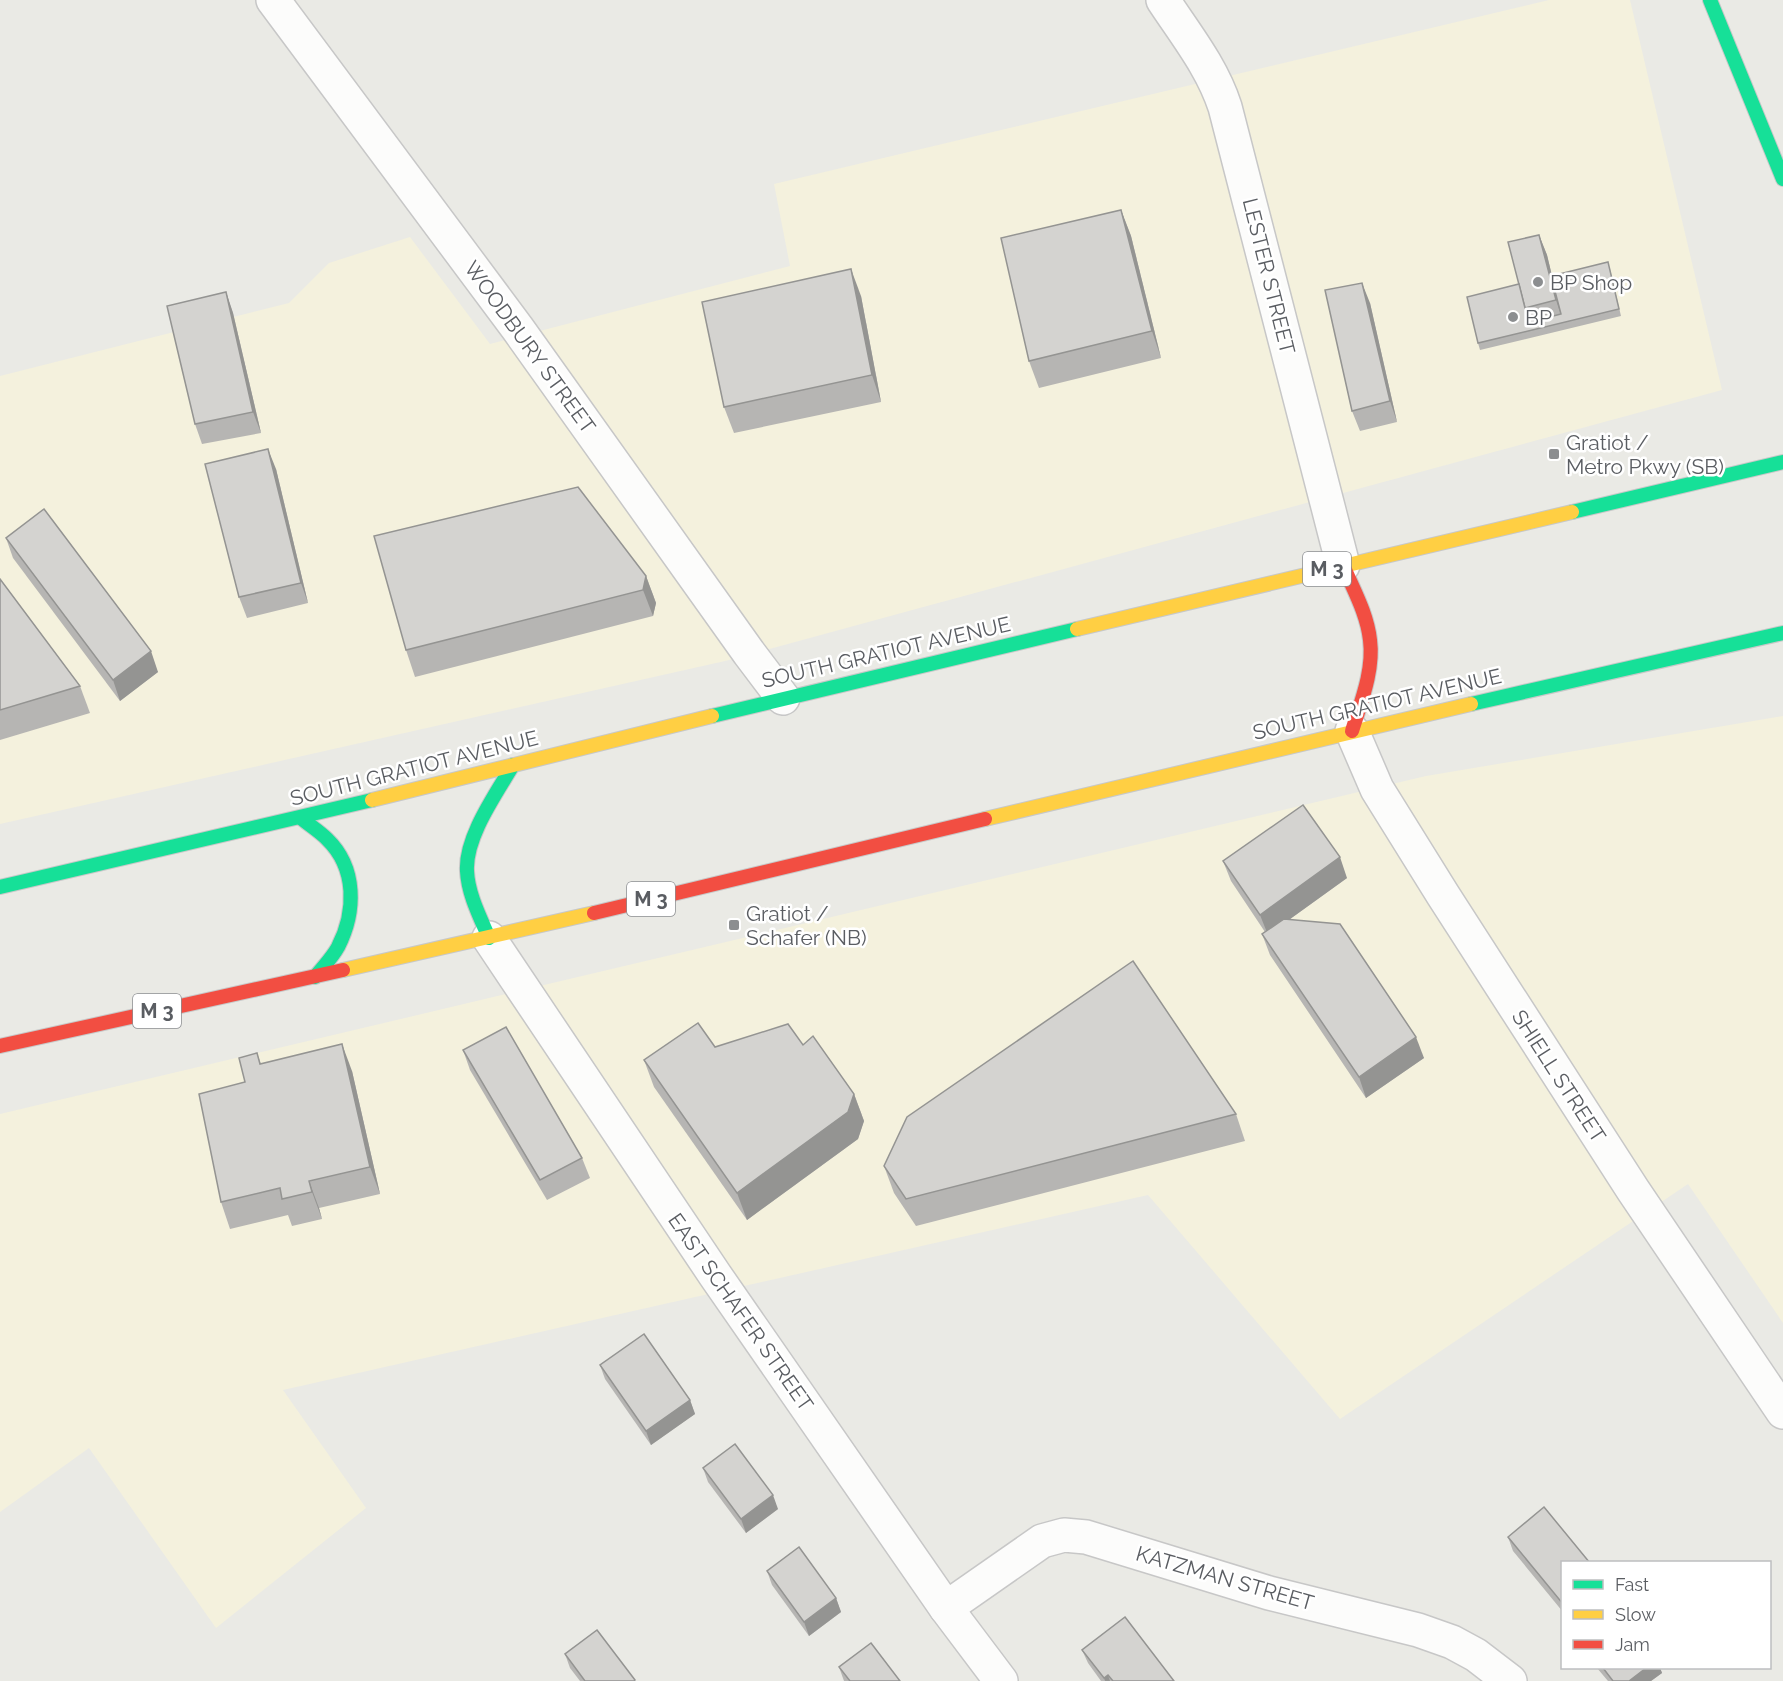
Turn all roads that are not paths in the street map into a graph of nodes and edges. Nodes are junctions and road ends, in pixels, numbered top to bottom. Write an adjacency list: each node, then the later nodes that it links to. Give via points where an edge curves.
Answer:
1 (273, 0): 8 (street, WOODBURY STREET, via 518,329)
2 (1163, 0): 6 (street, LESTER STREET, via 1208,66 1225,107)
3 (1710, 0): 4 (main road)
4 (1783, 179)
5 (1783, 462): 6 (main road, SOUTH GRATIOT AVENUE / M 3)
6 (1343, 565): 8 (main road, SOUTH GRATIOT AVENUE / M 3); 9 (main road, via 1371,641 1368,671)
7 (1783, 633): 9 (main road, SOUTH GRATIOT AVENUE / M 3)
8 (783, 698): 10 (main road, SOUTH GRATIOT AVENUE / M 3)
9 (1352, 731): 13 (main road, SOUTH GRATIOT AVENUE / M 3); 16 (street, SHIELL STREET, via 1377,789 1443,895 1633,1190)
10 (513, 765): 11 (main road, SOUTH GRATIOT AVENUE / M 3); 13 (main road, via 473,840 467,869 473,901)
11 (302, 818): 12 (main road, SOUTH GRATIOT AVENUE / M 3); 14 (main road, via 328,840 345,864 351,890 349,920 337,949)
12 (0, 887)
13 (489, 938): 14 (main road, SOUTH GRATIOT AVENUE / M 3); 17 (street, EAST SCHAFER STREET, via 715,1275)
14 (315, 977): 15 (main road, SOUTH GRATIOT AVENUE / M 3)
15 (0, 1046)
16 (1783, 1412)
17 (946, 1608): 18 (street, EAST SCHAFER STREET); 19 (street, KATZMAN STREET, via 1042,1540 1064,1535 1418,1630 1476,1655)
18 (1001, 1681)
19 (1510, 1681)

